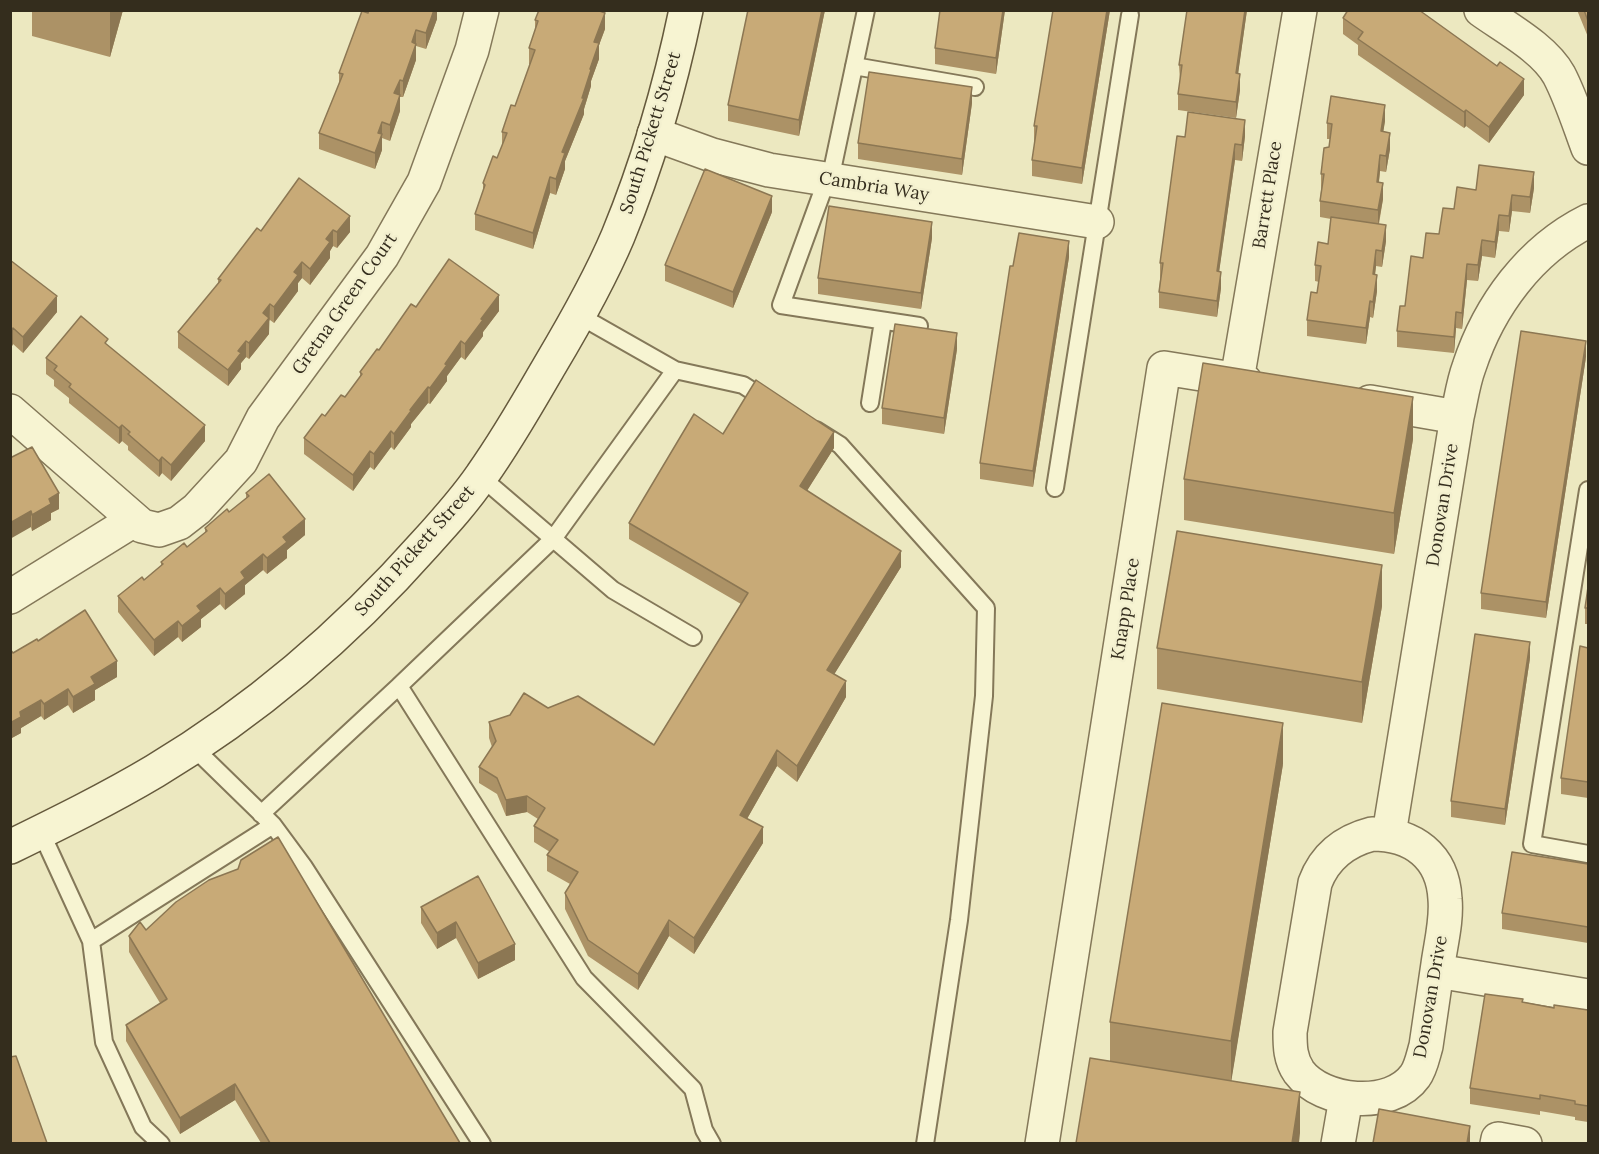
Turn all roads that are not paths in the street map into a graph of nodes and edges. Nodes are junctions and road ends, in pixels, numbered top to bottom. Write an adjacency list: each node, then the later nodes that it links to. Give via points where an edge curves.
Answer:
1 (482, 10): 29 (street, Gretna Green Court, via 472,50 424,182 382,256 263,418 242,461 197,509 179,523 159,530)
2 (686, 10): 9 (street, South Pickett Street)
3 (866, 10): 7 (lane)
4 (1300, 10): 18 (street, Barrett Place)
5 (1481, 10): 10 (street, via 1540,52 1559,75 1572,93)
6 (1130, 15): 13 (lane)
7 (854, 66): 8 (lane); 11 (lane)
8 (975, 87)
9 (654, 134): 11 (street, Cambria Way, via 769,170); 14 (street, South Pickett Street, via 620,231)
10 (1588, 148)
11 (828, 179): 13 (street, Cambria Way); 15 (lane, via 781,305)
12 (1588, 220): 24 (street, Donovan Drive, via 1550,245 1513,283 1497,307 1474,352)
13 (1097, 222): 27 (lane)
14 (580, 315): 17 (lane); 26 (street, South Pickett Street)
15 (883, 321): 16 (lane); 21 (lane)
16 (919, 326)
17 (675, 370): 22 (lane, via 743,385); 30 (lane)
18 (1237, 380): 19 (street, Knapp Place); 49 (street, Knapp Place, via 1164,368)
19 (1272, 386)
20 (1341, 398): 24 (street)
21 (870, 403)
22 (782, 409)
23 (10, 411): 29 (street, Gretna Green Court)
24 (1457, 417): 38 (street, Donovan Drive)
25 (801, 421): 48 (lane, via 840,445 986,608 984,696 959,920)
26 (481, 477): 30 (lane); 34 (street, South Pickett Street, via 404,568 350,622 297,669)
27 (1055, 488)
28 (1588, 490): 40 (lane, via 1532,844)
29 (134, 520): 31 (street)
30 (553, 539): 32 (lane, via 613,590); 33 (lane)
31 (10, 597)
32 (693, 637)
33 (399, 686): 35 (lane); 47 (lane, via 584,978 693,1089 704,1130)
34 (192, 746): 35 (lane); 37 (street, South Pickett Street, via 156,770)
35 (261, 814): 36 (lane)
36 (273, 825): 41 (lane); 46 (lane)
37 (41, 832): 39 (street, South Pickett Street); 41 (lane)
38 (1389, 834): 42 (street, Donovan Drive, via 1417,845 1443,880 1445,910); 44 (street, Donovan Drive, via 1354,839 1332,855 1319,873 1290,1032 1290,1052 1301,1074 1316,1086)
39 (10, 847)
40 (1588, 854)
41 (92, 941): 45 (lane, via 104,1042 143,1127)
42 (1437, 971): 43 (street); 44 (street, Donovan Drive, via 1426,1046 1415,1076 1400,1089 1382,1096)
43 (1588, 996)
44 (1346, 1098): 50 (street)
45 (161, 1143)
46 (483, 1143)
47 (712, 1143)
48 (925, 1143)
49 (1042, 1143)
50 (1338, 1143)
51 (1497, 1143): 52 (street, via 1498,1139)
52 (1525, 1143)

